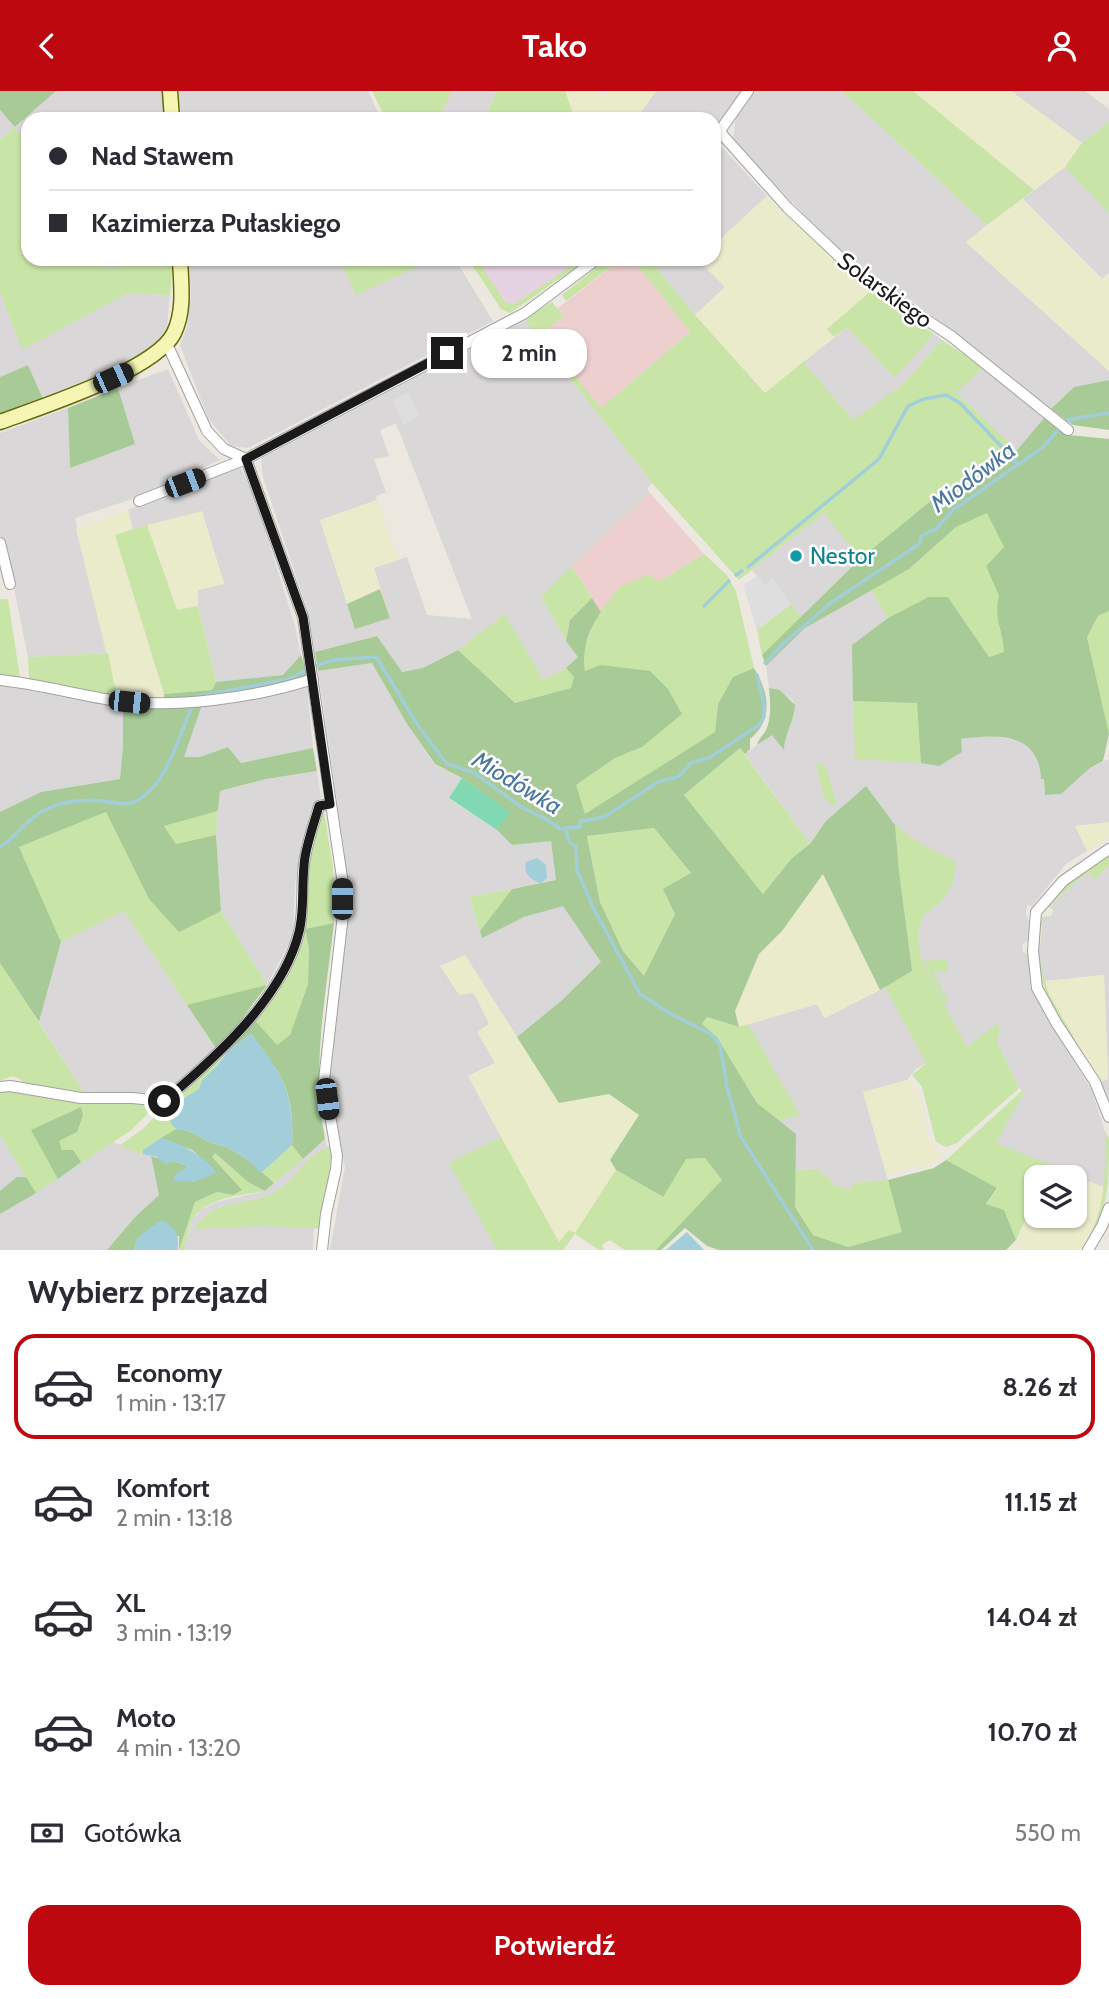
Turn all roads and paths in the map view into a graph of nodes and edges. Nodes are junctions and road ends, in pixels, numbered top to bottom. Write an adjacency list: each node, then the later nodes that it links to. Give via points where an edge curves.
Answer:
1 (170, 91): 3 (main road)
2 (748, 91): 4 (street)
3 (172, 112)
4 (721, 129)
5 (721, 139): 10 (street, Solarskiego, via 861,277 951,336)
6 (180, 266): 8 (main road, via 181,310)
7 (588, 266): 11 (street, via 525,313)
8 (167, 344): 9 (main road, via 136,368); 11 (street, via 207,432 224,449)
9 (0, 422)
10 (1068, 430)
11 (246, 459): 12 (street); 15 (street, via 303,617)
12 (139, 501)
13 (0, 543): 14 (street)
14 (10, 584)
15 (313, 679): 16 (street, via 284,689 177,704 111,700); 17 (street)
16 (0, 680)
17 (330, 804): 19 (street, via 319,806 305,858 300,927 288,963 230,1043 164,1101 81,1098); 22 (street, via 342,915 324,1080 337,1156)
18 (1109, 849): 20 (street, via 1063,881 1036,912 1033,951 1037,988 1095,1082)
19 (0, 1087)
20 (1109, 1117)
21 (1109, 1208): 23 (street)
22 (322, 1250)
23 (1088, 1250)

